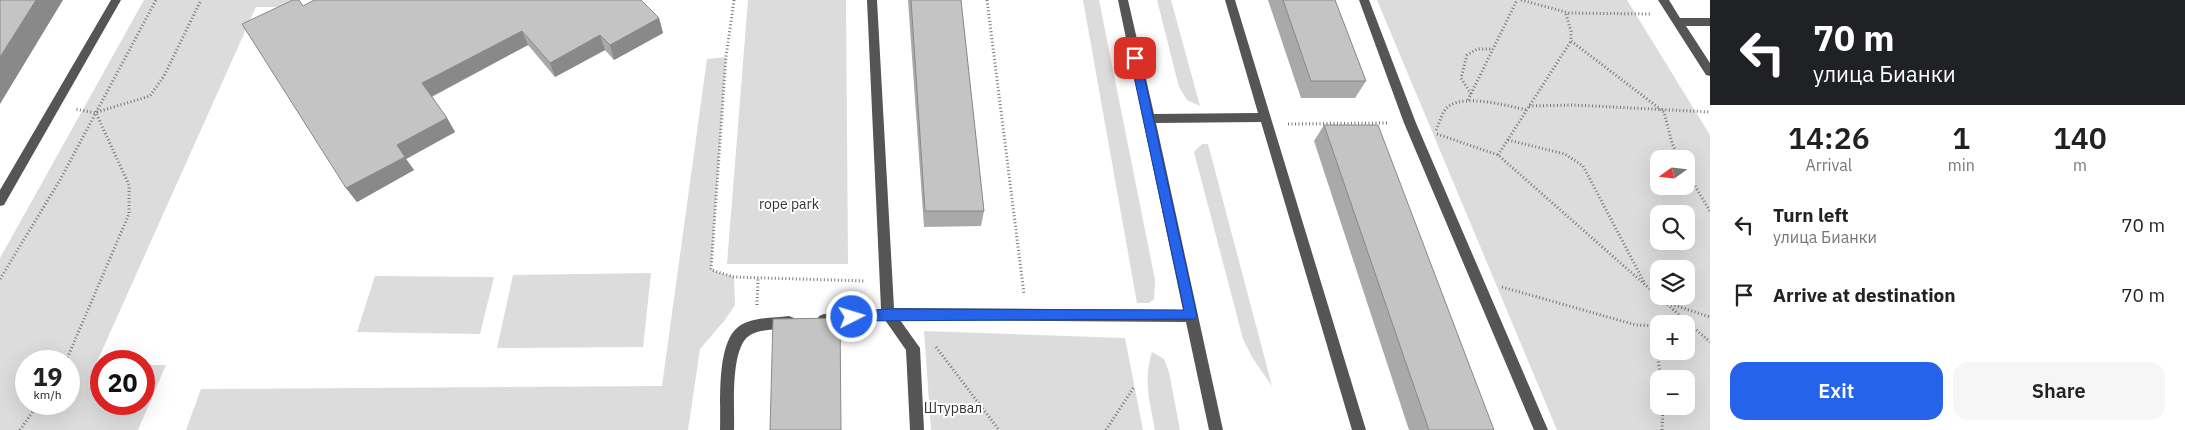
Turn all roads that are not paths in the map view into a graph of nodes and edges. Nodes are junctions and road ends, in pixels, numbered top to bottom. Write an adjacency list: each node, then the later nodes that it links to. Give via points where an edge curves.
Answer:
1 (116, 0): 12 (street)
2 (872, 0): 13 (street)
3 (1123, 0): 10 (street)
4 (1230, 0): 11 (street)
5 (1364, 0): 19 (street, via 1410,123)
6 (1663, 0): 7 (street)
7 (1675, 18): 8 (street); 9 (street)
8 (1710, 22)
9 (1710, 72)
10 (1148, 119): 11 (street); 14 (street)
11 (1266, 121): 18 (street)
12 (0, 201)
13 (888, 314): 14 (street); 15 (street, via 761,325 739,334 732,347); 16 (street, via 913,348)
14 (1191, 316): 17 (street)
15 (727, 430)
16 (917, 430)
17 (1216, 430)
18 (1359, 430)
19 (1541, 430)

